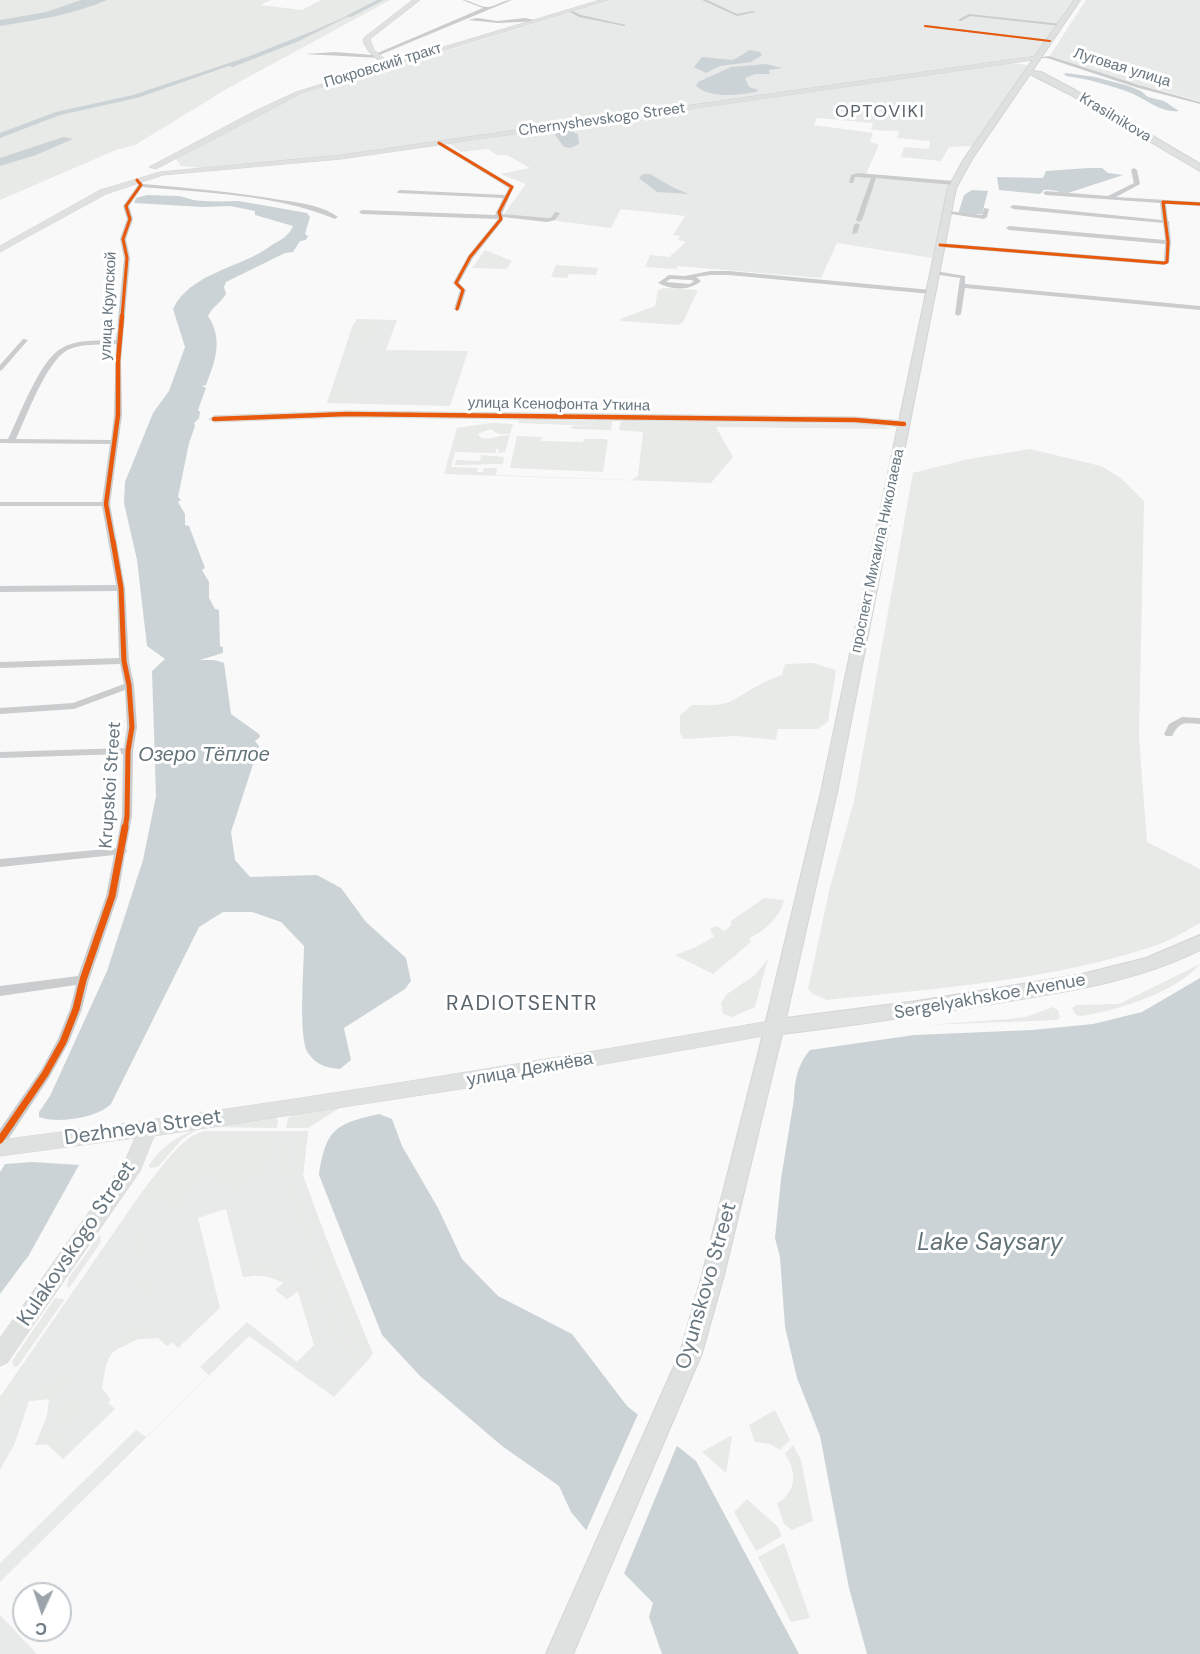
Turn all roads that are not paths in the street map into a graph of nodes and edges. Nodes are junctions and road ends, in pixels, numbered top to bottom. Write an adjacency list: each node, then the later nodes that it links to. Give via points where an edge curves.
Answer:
1 (417, 0): 19 (main road, via 367,38 367,46)
2 (465, 0): 7 (street)
3 (510, 0): 7 (street)
4 (606, 0): 8 (main road, Покровский тракт)
5 (704, 0): 9 (street, via 737,15)
6 (1077, 0): 15 (main road, проспект Михаила Николаева)
7 (487, 8): 11 (street)
8 (573, 12): 12 (main road, Покровский тракт); 13 (street, via 573,18); 14 (street)
9 (753, 12)
10 (960, 20): 15 (street, via 969,15)
11 (456, 21): 12 (street); 19 (street)
12 (537, 21): 21 (main road, Покровский тракт)
13 (582, 21)
14 (624, 25)
15 (1061, 25): 17 (main road, проспект Михаила Николаева)
16 (925, 26): 17 (street)
17 (1050, 41): 20 (main road, проспект Михаила Николаева)
18 (307, 54): 19 (street)
19 (376, 56): 21 (main road)
20 (1038, 58): 22 (main road, проспект Михаила Николаева); 23 (street, Луговая улица, via 1047,57); 24 (main road, Chernyshevskogo Street)
21 (388, 65): 25 (main road, Покровский тракт, via 282,100)
22 (1028, 72): 27 (main road, Krasilnikova, via 1072,92); 32 (main road, проспект Михаила Николаева)
23 (1200, 103)
24 (439, 143): 25 (main road, Chernyshevskogo Street, via 323,159 196,169); 36 (street, via 512,187)
25 (167, 167): 26 (main road); 26 (main road, via 149,172); 31 (main road)
26 (151, 168): 33 (main road)
27 (1200, 168)
28 (1134, 170): 37 (street, via 1137,184)
29 (874, 176): 30 (street, via 855,175); 32 (street); 49 (street)
30 (851, 182)
31 (139, 183): 33 (main road); 46 (street, via 321,208); 63 (street, улица Крупской, via 126,206 130,219 123,239 127,258)
32 (954, 183): 44 (main road, проспект Михаила Николаева)
33 (116, 186): 52 (main road)
34 (400, 192): 36 (street)
35 (1046, 194): 37 (street)
36 (507, 197): 45 (street)
37 (1109, 198): 38 (street)
38 (1163, 202): 39 (street); 47 (street)
39 (1200, 204)
40 (1013, 207): 47 (street)
41 (986, 209): 44 (street, via 984,217)
42 (362, 212): 45 (street)
43 (557, 213): 45 (street, via 548,220)
44 (947, 213): 51 (main road, проспект Михаила Николаева)
45 (499, 216): 60 (street, via 456,283 463,291)
46 (335, 217)
47 (1167, 222): 50 (street)
48 (1009, 228): 50 (street)
49 (855, 233)
50 (1168, 242): 51 (street, via 1164,263)
51 (940, 245): 53 (main road, проспект Михаила Николаева)
52 (0, 249)
53 (935, 273): 57 (street, via 963,277); 58 (main road, проспект Михаила Николаева)
54 (707, 274): 55 (street); 56 (street); 58 (street)
55 (687, 278): 56 (street); 56 (street, via 669,277 661,283 691,286)
56 (698, 280)
57 (963, 286): 59 (street); 61 (street)
58 (931, 292): 66 (main road, проспект Михаила Николаева)
59 (1200, 308)
60 (457, 309)
61 (958, 314)
62 (25, 340): 64 (street)
63 (120, 342): 68 (street, via 60,352 44,371); 69 (street, улица Крупской)
64 (0, 369)
65 (214, 419): 66 (main road, улица Ксенофонта Уткина, via 362,414 856,420)
66 (904, 424): 87 (main road, проспект Михаила Николаева, via 829,792)
67 (0, 441): 68 (street)
68 (11, 441): 69 (street)
69 (114, 442): 71 (street, Krupskoi Street)
70 (0, 504): 71 (street)
71 (106, 504): 72 (street, Krupskoi Street)
72 (121, 588): 73 (street); 74 (street, Krupskoi Street)
73 (0, 589)
74 (124, 661): 75 (street); 76 (street, Krupskoi Street)
75 (0, 665)
76 (129, 685): 77 (street, via 74,706); 80 (street, Krupskoi Street, via 132,727)
77 (0, 711)
78 (1200, 721): 79 (street, via 1182,720 1172,726)
79 (1169, 734)
80 (128, 752): 81 (street); 82 (street, Krupskoi Street)
81 (0, 755)
82 (122, 851): 83 (street); 85 (street, Krupskoi Street, via 112,896)
83 (0, 863)
84 (1200, 942): 87 (main road, Sergelyakhskoe Avenue, via 1119,974 1074,984)
85 (83, 980): 86 (street); 89 (street, Krupskoi Street, via 63,1042)
86 (0, 991)
87 (775, 1028): 88 (main road, улица Дежнёва, via 474,1080); 92 (main road, Oyunskovo Street, via 691,1353)
88 (148, 1129): 90 (main road, Dezhneva Street); 91 (main road, Kulakovskogo Street, via 133,1165)
89 (0, 1140)
90 (0, 1148)
91 (0, 1356)
92 (564, 1644)

